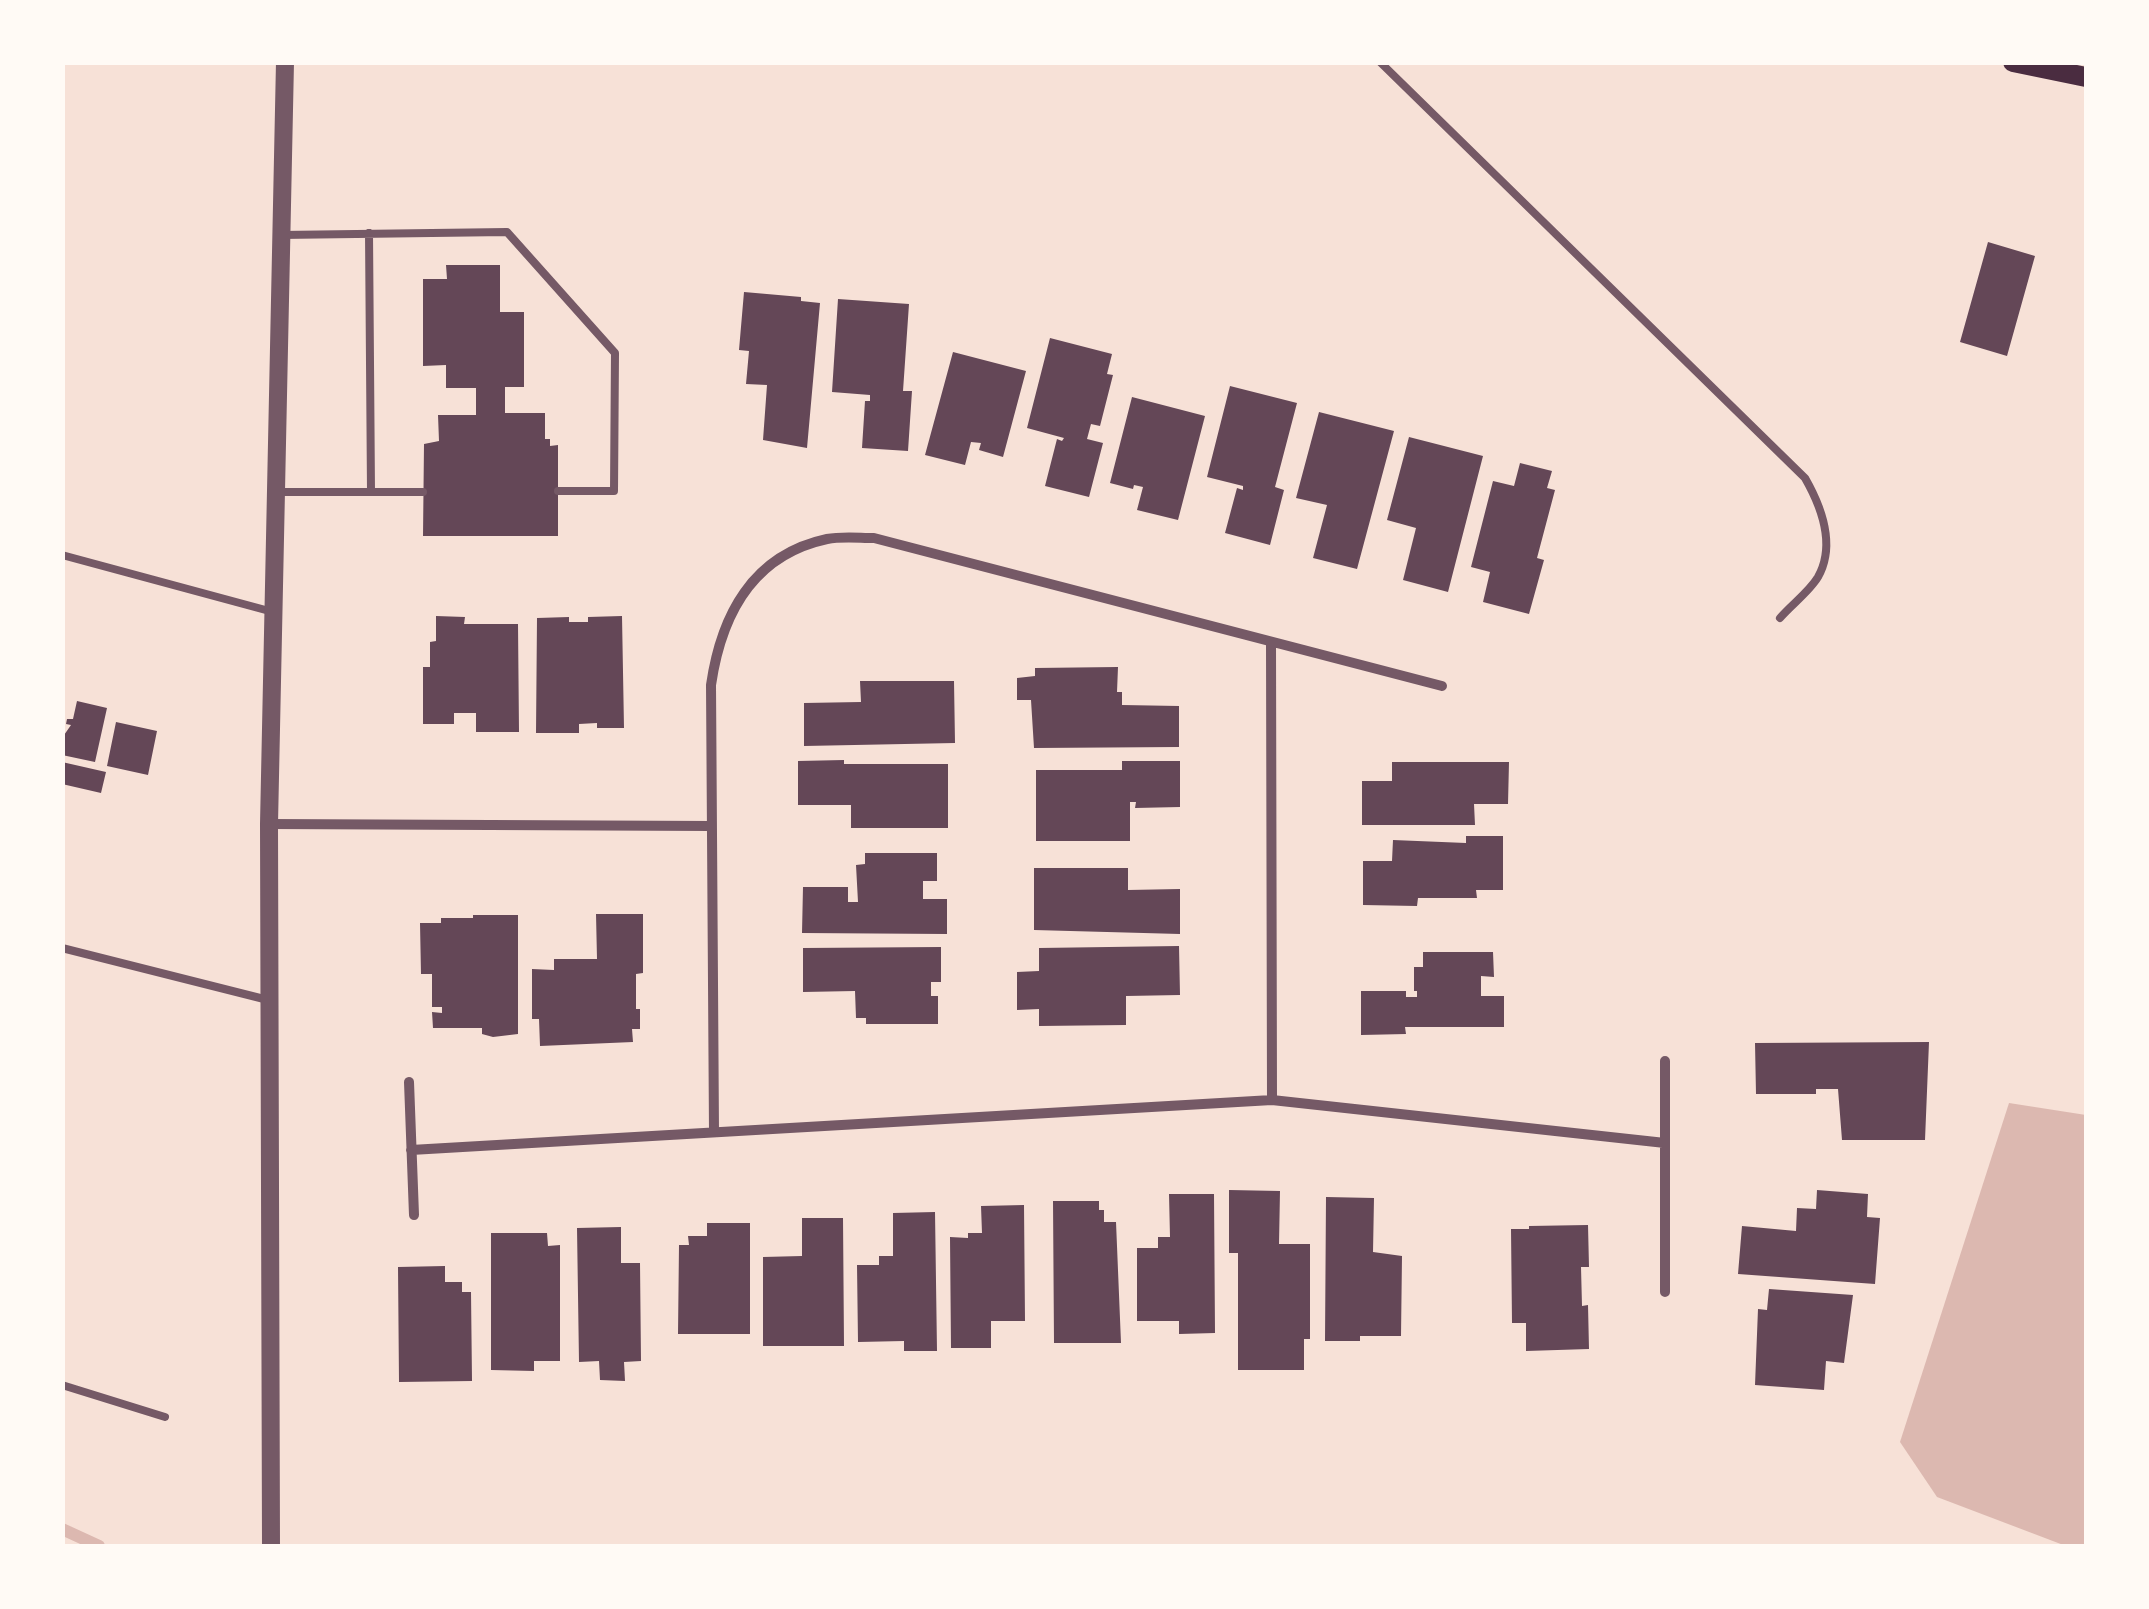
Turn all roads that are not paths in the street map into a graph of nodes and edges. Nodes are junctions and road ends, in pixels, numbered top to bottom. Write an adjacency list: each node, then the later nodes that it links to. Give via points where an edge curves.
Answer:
1 (285, 62): 6 (street)
2 (1380, 62): 13 (lane, via 1805,478 1818,501 1825,552 1818,576)
3 (2013, 62): 4 (main road)
4 (2086, 76)
5 (369, 233): 6 (lane); 7 (lane, via 507,232 615,353 614,491); 9 (lane)
6 (281, 234): 8 (street)
7 (558, 491)
8 (276, 492): 9 (lane); 12 (street)
9 (371, 492): 10 (lane)
10 (423, 492)
11 (62, 555): 12 (lane)
12 (273, 612): 16 (street)
13 (1780, 618)
14 (1270, 643): 15 (street); 17 (street, via 874,538 828,538 787,553 749,584 729,614 710,686); 22 (street)
15 (1442, 686)
16 (268, 824): 17 (street); 19 (street)
17 (711, 826): 23 (street)
18 (62, 948): 19 (lane)
19 (268, 1000): 30 (street)
20 (1665, 1061): 24 (street)
21 (409, 1082): 25 (street)
22 (1272, 1100): 23 (street); 24 (street)
23 (714, 1132): 25 (street)
24 (1665, 1143): 27 (street)
25 (411, 1150): 26 (street)
26 (414, 1216)
27 (1665, 1292)
28 (62, 1385): 29 (lane)
29 (165, 1417)
30 (271, 1546)

